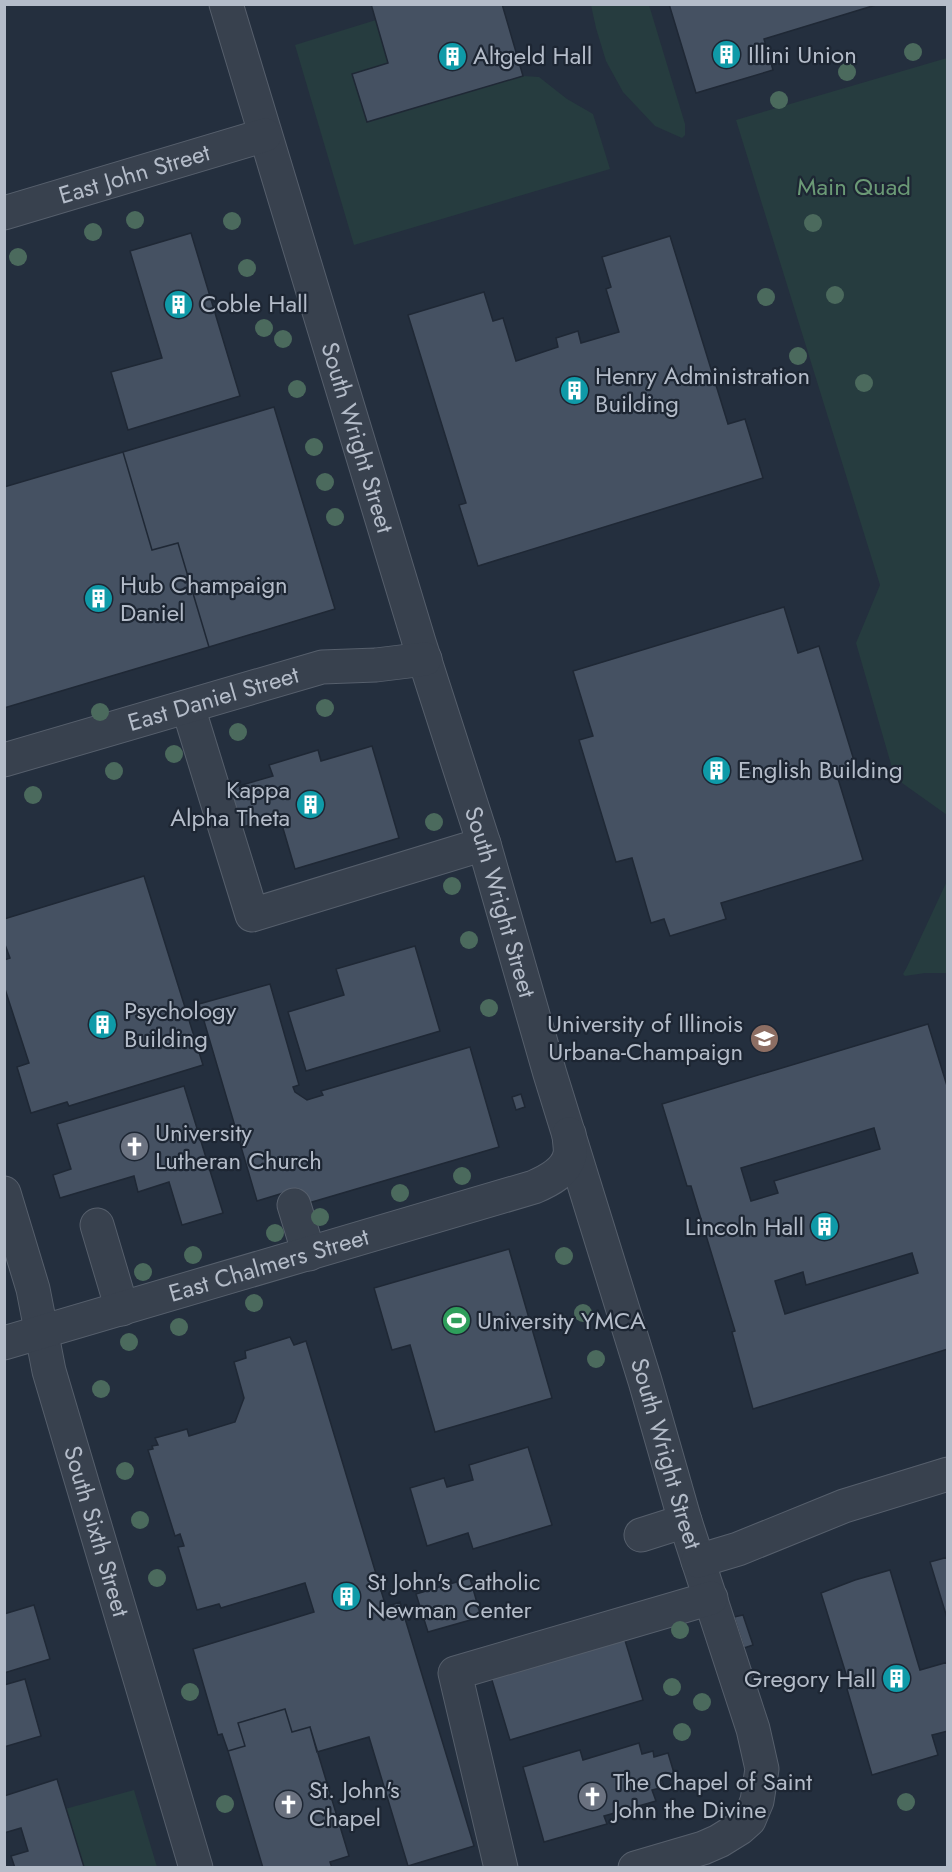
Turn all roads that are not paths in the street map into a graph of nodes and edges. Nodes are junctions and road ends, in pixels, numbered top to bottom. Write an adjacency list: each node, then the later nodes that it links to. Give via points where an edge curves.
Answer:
1 (226, 4): 2 (street, South Wright Street)
2 (265, 135): 3 (street, East John Street); 4 (street, South Wright Street)
3 (4, 213)
4 (425, 659): 5 (street, East Daniel Street, via 322,668); 7 (street, South Wright Street)
5 (188, 706): 6 (street, East Daniel Street); 7 (street, via 252,915)
6 (4, 760)
7 (484, 844): 8 (street, South Wright Street)
8 (569, 1134): 9 (street, East Chalmers Street, via 570,1155 565,1166 550,1180); 11 (street, South Wright Street)
9 (534, 1187): 11 (street, East Chalmers Street, via 565,1189); 14 (street, East Chalmers Street)
10 (4, 1193): 16 (street, South Sixth Street)
11 (591, 1202): 19 (street, South Wright Street)
12 (294, 1205): 14 (street)
13 (97, 1226): 15 (street)
14 (309, 1254): 15 (street, East Chalmers Street)
15 (122, 1309): 16 (street, East Chalmers Street)
16 (42, 1332): 17 (street, East Chalmers Street); 23 (street, South Sixth Street, via 49,1371)
17 (4, 1343)
18 (948, 1474): 21 (street, via 844,1506)
19 (685, 1521): 20 (street); 21 (street, South Wright Street)
20 (641, 1535)
21 (698, 1562): 22 (street, South Wright Street)
22 (711, 1598): 24 (street, via 455,1673); 25 (street, South Wright Street, via 756,1739 762,1769 758,1801 749,1820 719,1841)
23 (196, 1868)
24 (501, 1868)
25 (635, 1868)

